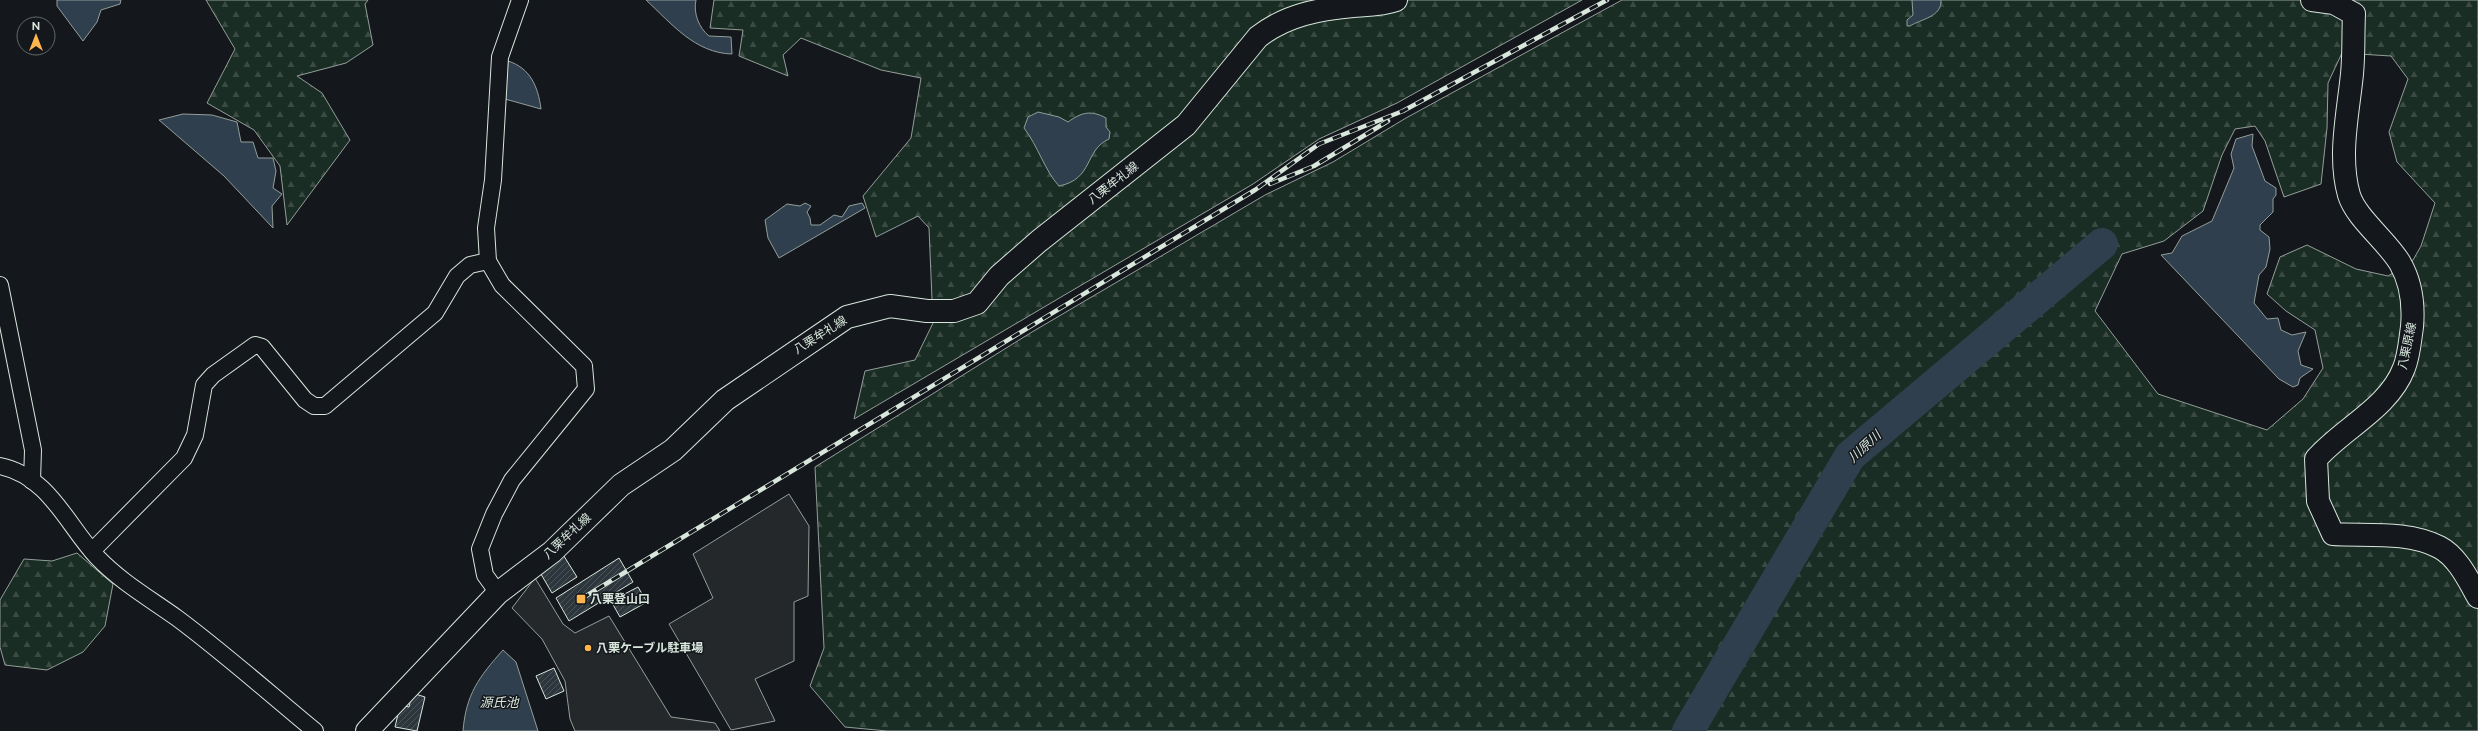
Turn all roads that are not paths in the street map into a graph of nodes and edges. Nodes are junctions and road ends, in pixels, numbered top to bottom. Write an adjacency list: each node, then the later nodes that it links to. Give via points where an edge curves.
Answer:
1 (520, 0): 4 (street, via 500,57 493,180 486,228)
2 (1396, 0): 9 (main road, 八栗牟礼線, via 1328,8 1298,15 1272,26 1258,37 1186,125 1034,246 999,276 977,303 954,311 927,311 890,306 847,317 725,400 673,450 621,485 552,552)
3 (2312, 0): 10 (main road, 八栗原線, via 2334,3 2354,14 2353,72 2344,153 2345,174 2350,196 2400,263 2411,286 2413,314 2404,368 2394,387 2316,459 2318,501 2333,534 2412,537 2440,547 2462,568)
4 (488, 261): 8 (street, via 470,265 461,272 435,313 324,406 314,406 305,400 262,347 255,345 214,374 204,385 195,435 184,458); 9 (street, via 502,285 584,366 586,389 512,480 494,514 480,549 485,575)
5 (0, 285): 7 (street, via 33,450)
6 (0, 466): 7 (street, via 11,468)
7 (32, 481): 8 (street, via 58,504)
8 (92, 551): 11 (street, via 132,588 176,618)
9 (498, 593): 12 (main road, 八栗牟礼線)
10 (2478, 597)
11 (315, 731)
12 (367, 731)

